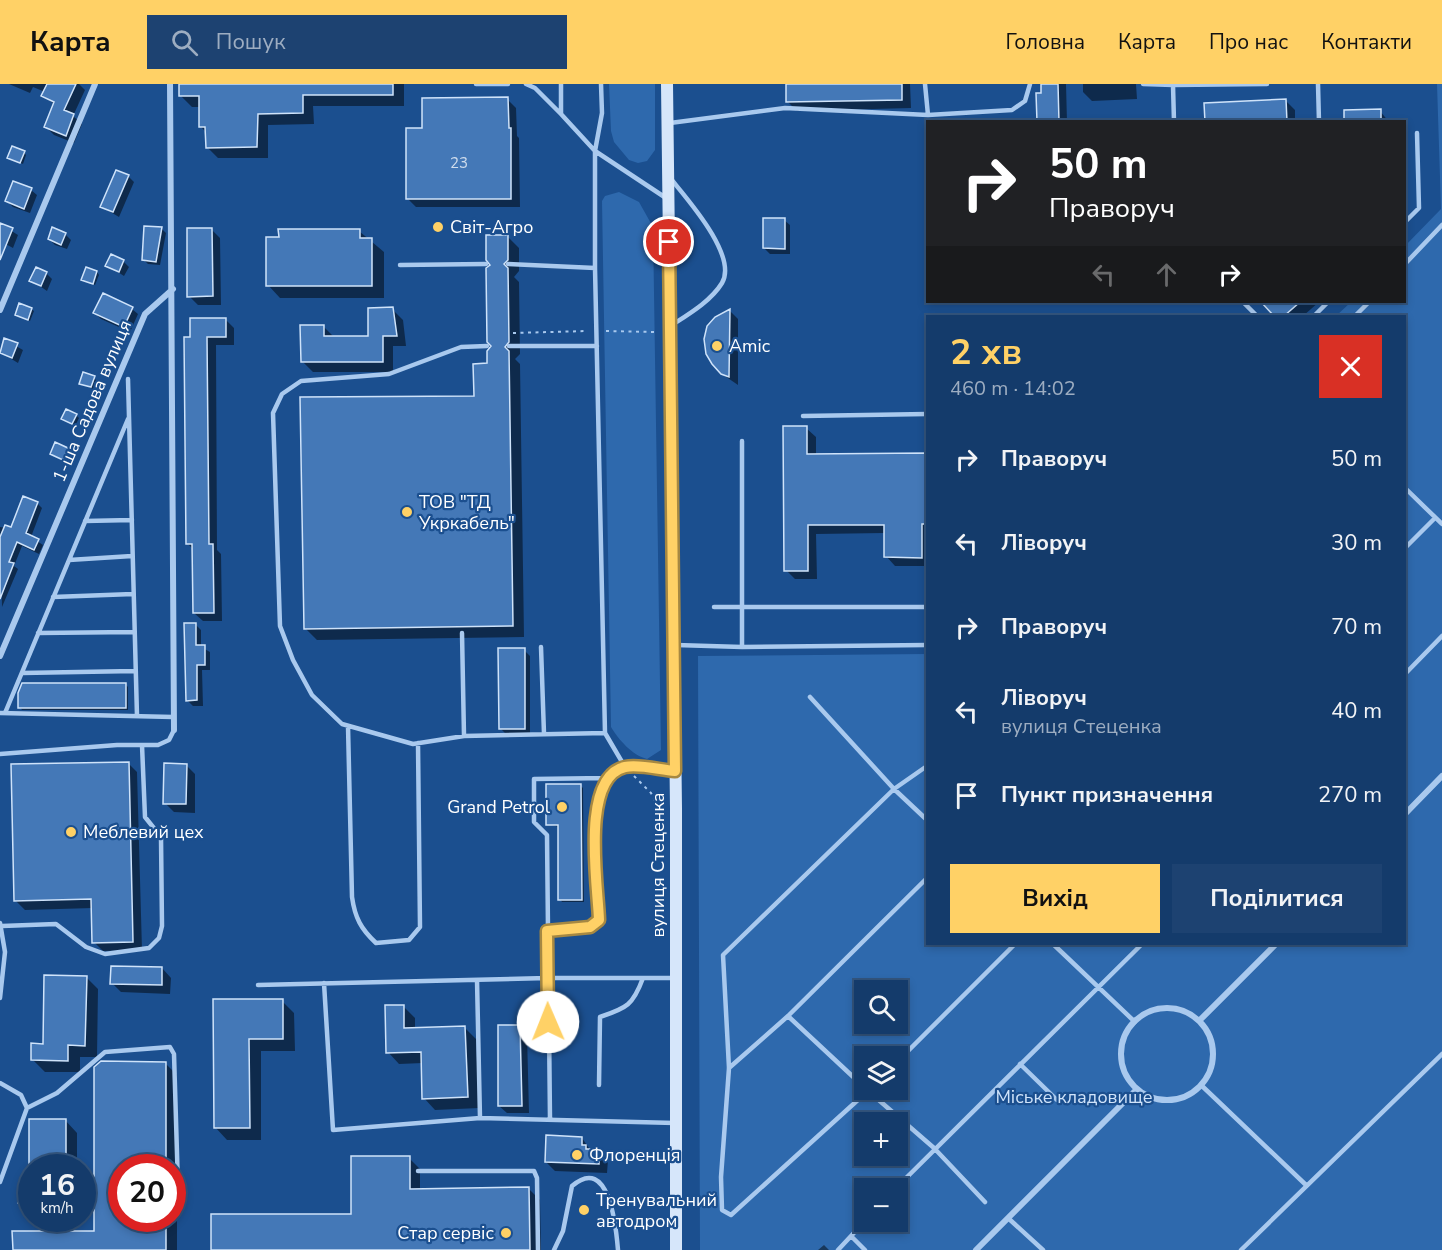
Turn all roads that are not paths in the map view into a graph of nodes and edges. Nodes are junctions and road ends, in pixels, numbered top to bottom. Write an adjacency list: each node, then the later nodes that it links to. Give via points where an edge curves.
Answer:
1 (95, 84): 35 (street)
2 (170, 84): 31 (street)
3 (476, 84): 4 (lane)
4 (508, 84)
5 (526, 84): 15 (lane)
6 (561, 84): 15 (lane)
7 (601, 84): 21 (lane, via 602,113)
8 (667, 84): 19 (main road, вулиця Стеценка)
9 (926, 84): 16 (lane)
10 (1030, 84): 16 (lane, via 1025,101 1012,110)
11 (1143, 84): 14 (lane)
12 (1267, 84): 14 (lane)
13 (1318, 84): 18 (lane)
14 (1173, 85): 17 (lane)
15 (561, 114): 21 (lane)
16 (928, 115): 19 (lane, via 785,108)
17 (1174, 120)
18 (1319, 120)
19 (667, 123): 22 (main road, вулиця Стеценка)
20 (1417, 133): 24 (lane, via 1419,208)
21 (595, 151): 23 (lane); 30 (lane)
22 (668, 176): 23 (main road, вулиця Стеценка); 39 (lane, via 712,234 723,253 725,266 715,293)
23 (668, 200): 39 (main road, вулиця Стеценка)
24 (1406, 222)
25 (1442, 225): 26 (lane)
26 (1406, 263)
27 (486, 264): 29 (lane)
28 (508, 264): 30 (lane)
29 (400, 265)
30 (595, 268): 42 (lane)
31 (173, 290): 69 (street, 1-ша Садова вулиця, via 145,314); 76 (street)
32 (1244, 303): 36 (lane)
33 (1327, 303): 37 (lane)
34 (1368, 303): 38 (lane)
35 (0, 310)
36 (1256, 315)
37 (1315, 315)
38 (1356, 315)
39 (670, 327): 65 (main road, вулиця Стеценка)
40 (487, 346): 77 (lane, via 461,348 389,375 302,381 282,394 273,413 280,626 292,660 312,695)
41 (509, 346): 42 (lane)
42 (597, 346): 79 (lane)
43 (128, 379): 46 (lane)
44 (926, 414): 45 (lane)
45 (803, 416)
46 (129, 417): 50 (lane); 51 (lane)
47 (742, 441): 60 (lane)
48 (1406, 489): 49 (lane)
49 (1435, 518): 52 (lane); 53 (lane)
50 (132, 520): 51 (lane); 54 (lane)
51 (85, 521): 55 (lane)
52 (1442, 524)
53 (1406, 547)
54 (132, 556): 55 (lane); 56 (lane)
55 (69, 560): 57 (lane)
56 (133, 594): 57 (lane); 61 (lane)
57 (54, 597): 62 (lane)
58 (714, 607): 60 (lane)
59 (926, 607): 60 (lane)
60 (743, 608): 68 (lane)
61 (134, 632): 62 (lane); 70 (lane)
62 (38, 633): 71 (lane)
63 (462, 633): 81 (lane)
64 (1442, 636): 72 (lane)
65 (673, 645): 68 (lane); 87 (main road, вулиця Стеценка)
66 (926, 645): 68 (lane)
67 (541, 647): 80 (lane)
68 (742, 647)
69 (0, 656)
70 (135, 671): 71 (lane); 75 (lane)
71 (22, 673): 74 (lane)
72 (1406, 673)
73 (810, 697): 90 (lane)
74 (2, 713): 75 (lane)
75 (136, 716): 76 (lane)
76 (173, 717): 78 (street)
77 (348, 726): 82 (lane); 82 (lane, via 352,897 356,919 376,943 409,940 420,927)
78 (174, 730): 83 (lane, via 164,744)
79 (605, 733): 80 (lane); 85 (lane)
80 (544, 734): 81 (lane)
81 (464, 736): 82 (lane)
82 (418, 743)
83 (142, 745): 84 (lane); 94 (lane, via 145,817 161,837 159,938 143,950 105,954 93,951 56,924)
84 (0, 754)
85 (625, 767): 87 (lane); 89 (lane)
86 (926, 767): 90 (lane)
87 (675, 771): 102 (main road, вулиця Стеценка)
88 (1442, 776): 91 (street)
89 (606, 778): 95 (lane, via 599,793 595,821 599,920 590,927); 95 (lane, via 534,778 534,822 547,835)
90 (894, 789): 92 (lane); 114 (lane, via 723,955)
91 (1406, 813)
92 (926, 819)
93 (926, 879): 108 (lane)
94 (1, 924): 107 (lane, via 5,962)
95 (547, 931): 100 (lane)
96 (1014, 945): 111 (lane)
97 (1054, 945): 106 (lane)
98 (1141, 945): 106 (lane)
99 (1275, 945): 109 (street)
100 (547, 978): 101 (lane); 103 (lane); 125 (lane)
101 (643, 978): 102 (lane); 117 (lane, via 626,1009 600,1017)
102 (676, 978): 126 (main road, вулиця Стеценка)
103 (477, 980): 104 (lane); 124 (lane)
104 (324, 984): 105 (lane); 124 (lane, via 333,1130)
105 (258, 985)
106 (1098, 987): 110 (lane); 113 (lane)
107 (0, 998)
108 (788, 1016): 114 (lane); 115 (lane)
109 (1199, 1021): 110 (street, via 1171,1008 1156,1009); 118 (street, via 1213,1048 1212,1063)
110 (1135, 1022): 119 (street, via 1123,1039 1121,1053 1125,1072)
111 (908, 1051)
112 (1442, 1054): 132 (lane)
113 (1020, 1064): 122 (lane); 127 (lane)
114 (729, 1068): 120 (lane, via 721,1177 722,1210 731,1215)
115 (854, 1077)
116 (0, 1083): 123 (lane, via 21,1095)
117 (599, 1085)
118 (1201, 1085): 119 (street, via 1174,1100 1161,1100); 132 (lane)
119 (1137, 1089): 134 (street)
120 (855, 1100)
121 (879, 1100): 127 (lane)
122 (1057, 1100)
123 (27, 1108): 128 (lane, via 57,1093 105,1052 170,1047 174,1054); 131 (lane)
124 (480, 1118): 125 (lane)
125 (550, 1120): 126 (lane)
126 (675, 1123): 140 (main road, вулиця Стеценка)
127 (934, 1148): 130 (lane); 133 (lane)
128 (177, 1154)
129 (418, 1171): 137 (lane, via 534,1171)
130 (906, 1178)
131 (0, 1182)
132 (1305, 1185): 145 (lane)
133 (985, 1202)
134 (1008, 1218): 143 (street); 144 (lane)
135 (855, 1232): 136 (lane)
136 (851, 1236): 141 (lane); 142 (lane)
137 (538, 1250)
138 (554, 1250): 139 (lane, via 563,1231 572,1186 588,1177 595,1178 606,1191)
139 (618, 1250)
140 (676, 1250)
141 (838, 1250)
142 (865, 1250)
143 (976, 1250)
144 (1043, 1250)
145 (1241, 1250)

